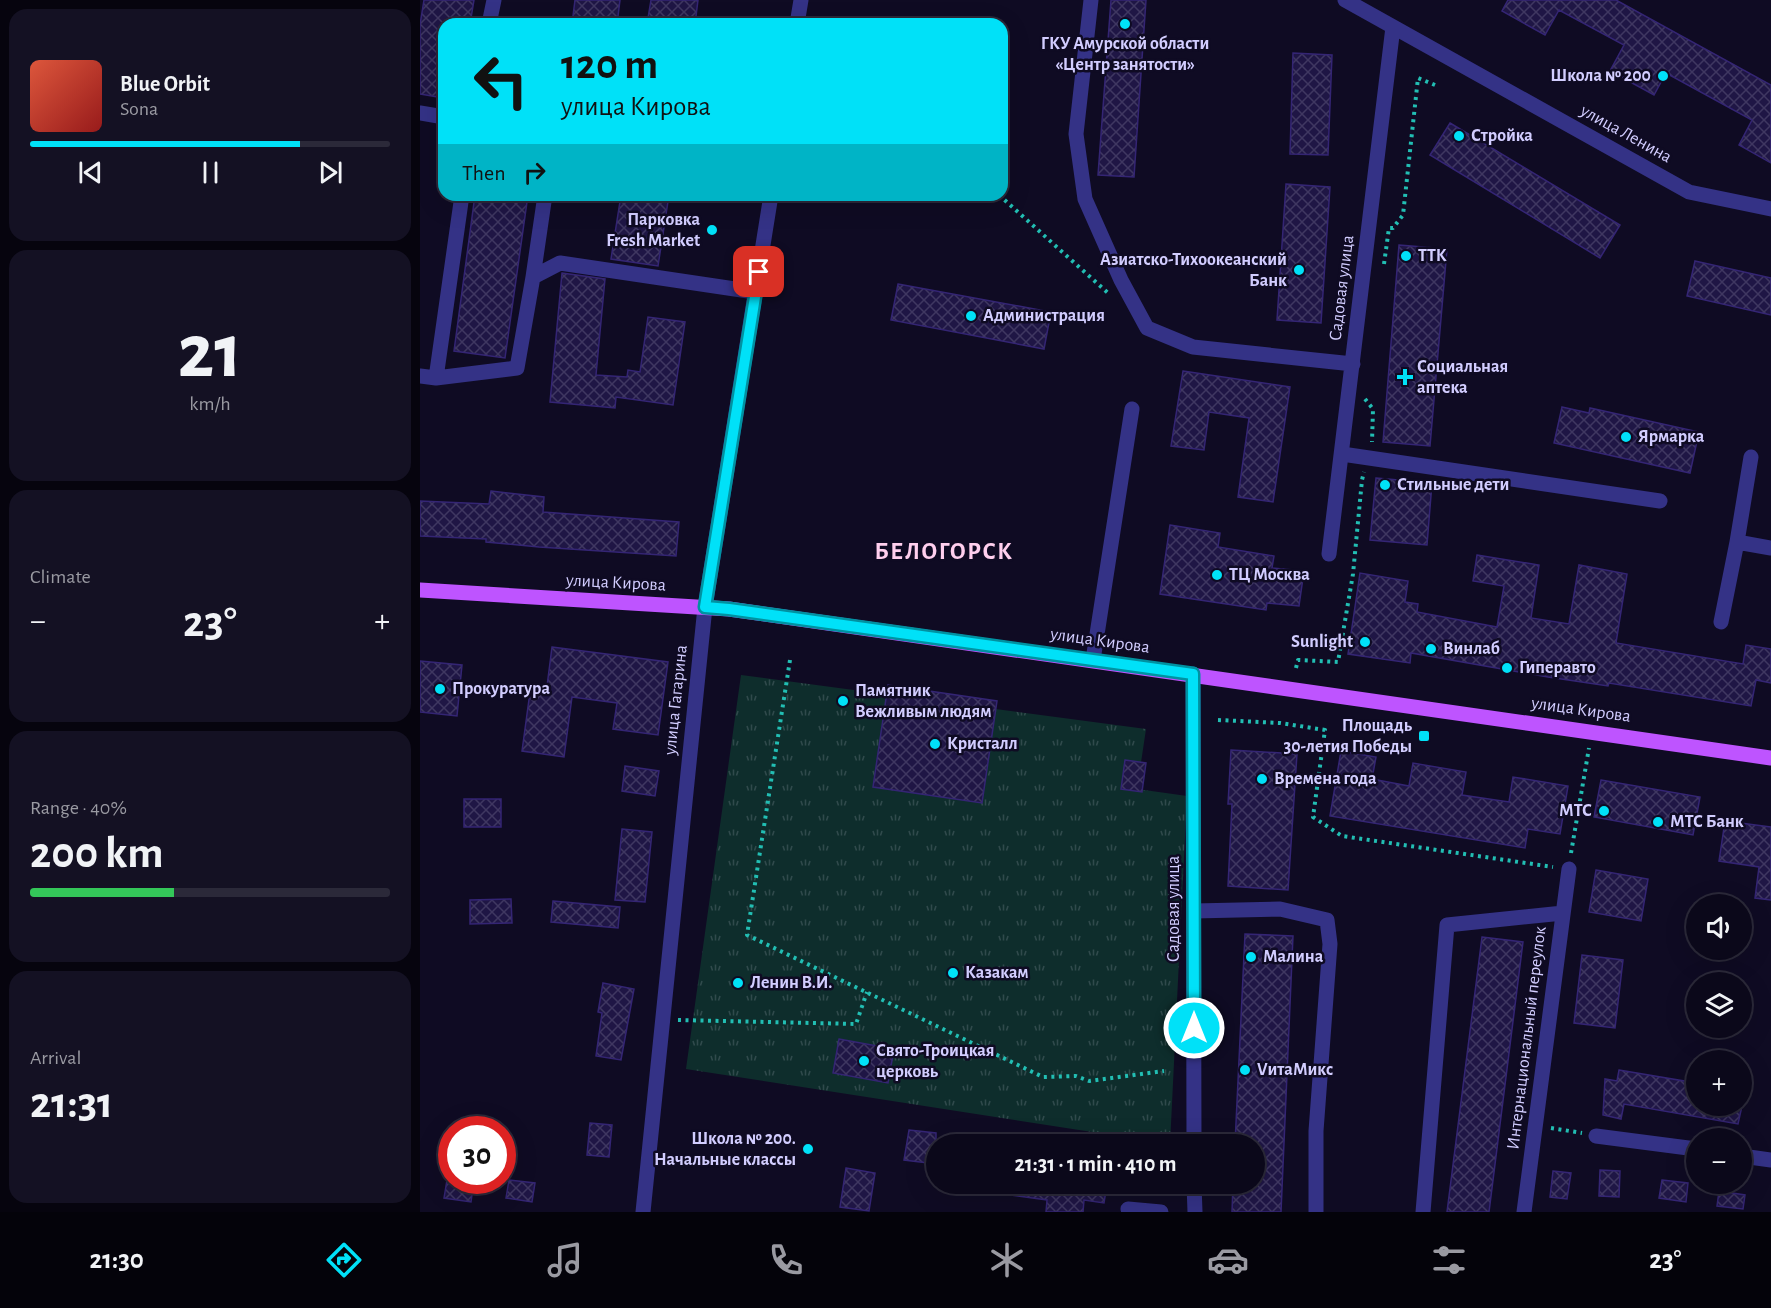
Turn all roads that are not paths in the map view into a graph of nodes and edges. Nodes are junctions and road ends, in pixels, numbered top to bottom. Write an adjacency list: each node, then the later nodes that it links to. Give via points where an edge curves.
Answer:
1 (494, 0): 5 (street)
2 (801, 0): 6 (street)
3 (1091, 0): 16 (street, via 1076,134 1085,199 1120,280 1147,328 1193,347)
4 (1345, 0): 7 (street, улица Ленина)
5 (490, 18)
6 (798, 18)
7 (1393, 27): 13 (street, улица Ленина, via 1689,192); 16 (street, Садовая улица)
8 (420, 113): 9 (street)
9 (438, 116)
10 (461, 201): 18 (street)
11 (544, 201): 14 (street)
12 (770, 201): 15 (street, улица Гагарина)
13 (1771, 209)
14 (533, 277): 15 (street, via 560,263); 18 (street, via 518,368)
15 (755, 292): 27 (street, улица Гагарина)
16 (1353, 364): 20 (street, Садовая улица)
17 (420, 376): 18 (street)
18 (436, 378)
19 (1132, 409): 29 (street)
20 (1342, 454): 22 (street); 25 (street, Садовая улица)
21 (1751, 457): 23 (street)
22 (1660, 501)
23 (1737, 542): 24 (street); 28 (street)
24 (1771, 548)
25 (1329, 554)
26 (420, 590): 27 (main road, улица Кирова)
27 (705, 607): 29 (main road, улица Кирова); 42 (street, улица Гагарина)
28 (1721, 622)
29 (1093, 660): 30 (main road, улица Кирова)
30 (1193, 674): 31 (main road, улица Кирова); 33 (street, Садовая улица)
31 (1771, 758)
32 (1569, 869): 34 (street, Интернациональный переулок)
33 (1194, 911): 35 (street, Садовая улица); 45 (street, via 1280,909 1327,920 1330,944 1316,1131)
34 (1563, 913): 46 (street, via 1447,925); 47 (street, Интернациональный переулок)
35 (1194, 1134)
36 (1596, 1136): 37 (street)
37 (1686, 1148)
38 (1752, 1157): 39 (street)
39 (1771, 1160)
40 (1194, 1194): 44 (street)
41 (1128, 1209): 43 (street)
42 (643, 1212)
43 (1161, 1212)
44 (1195, 1212)
45 (1317, 1212)
46 (1423, 1212)
47 (1524, 1212)

